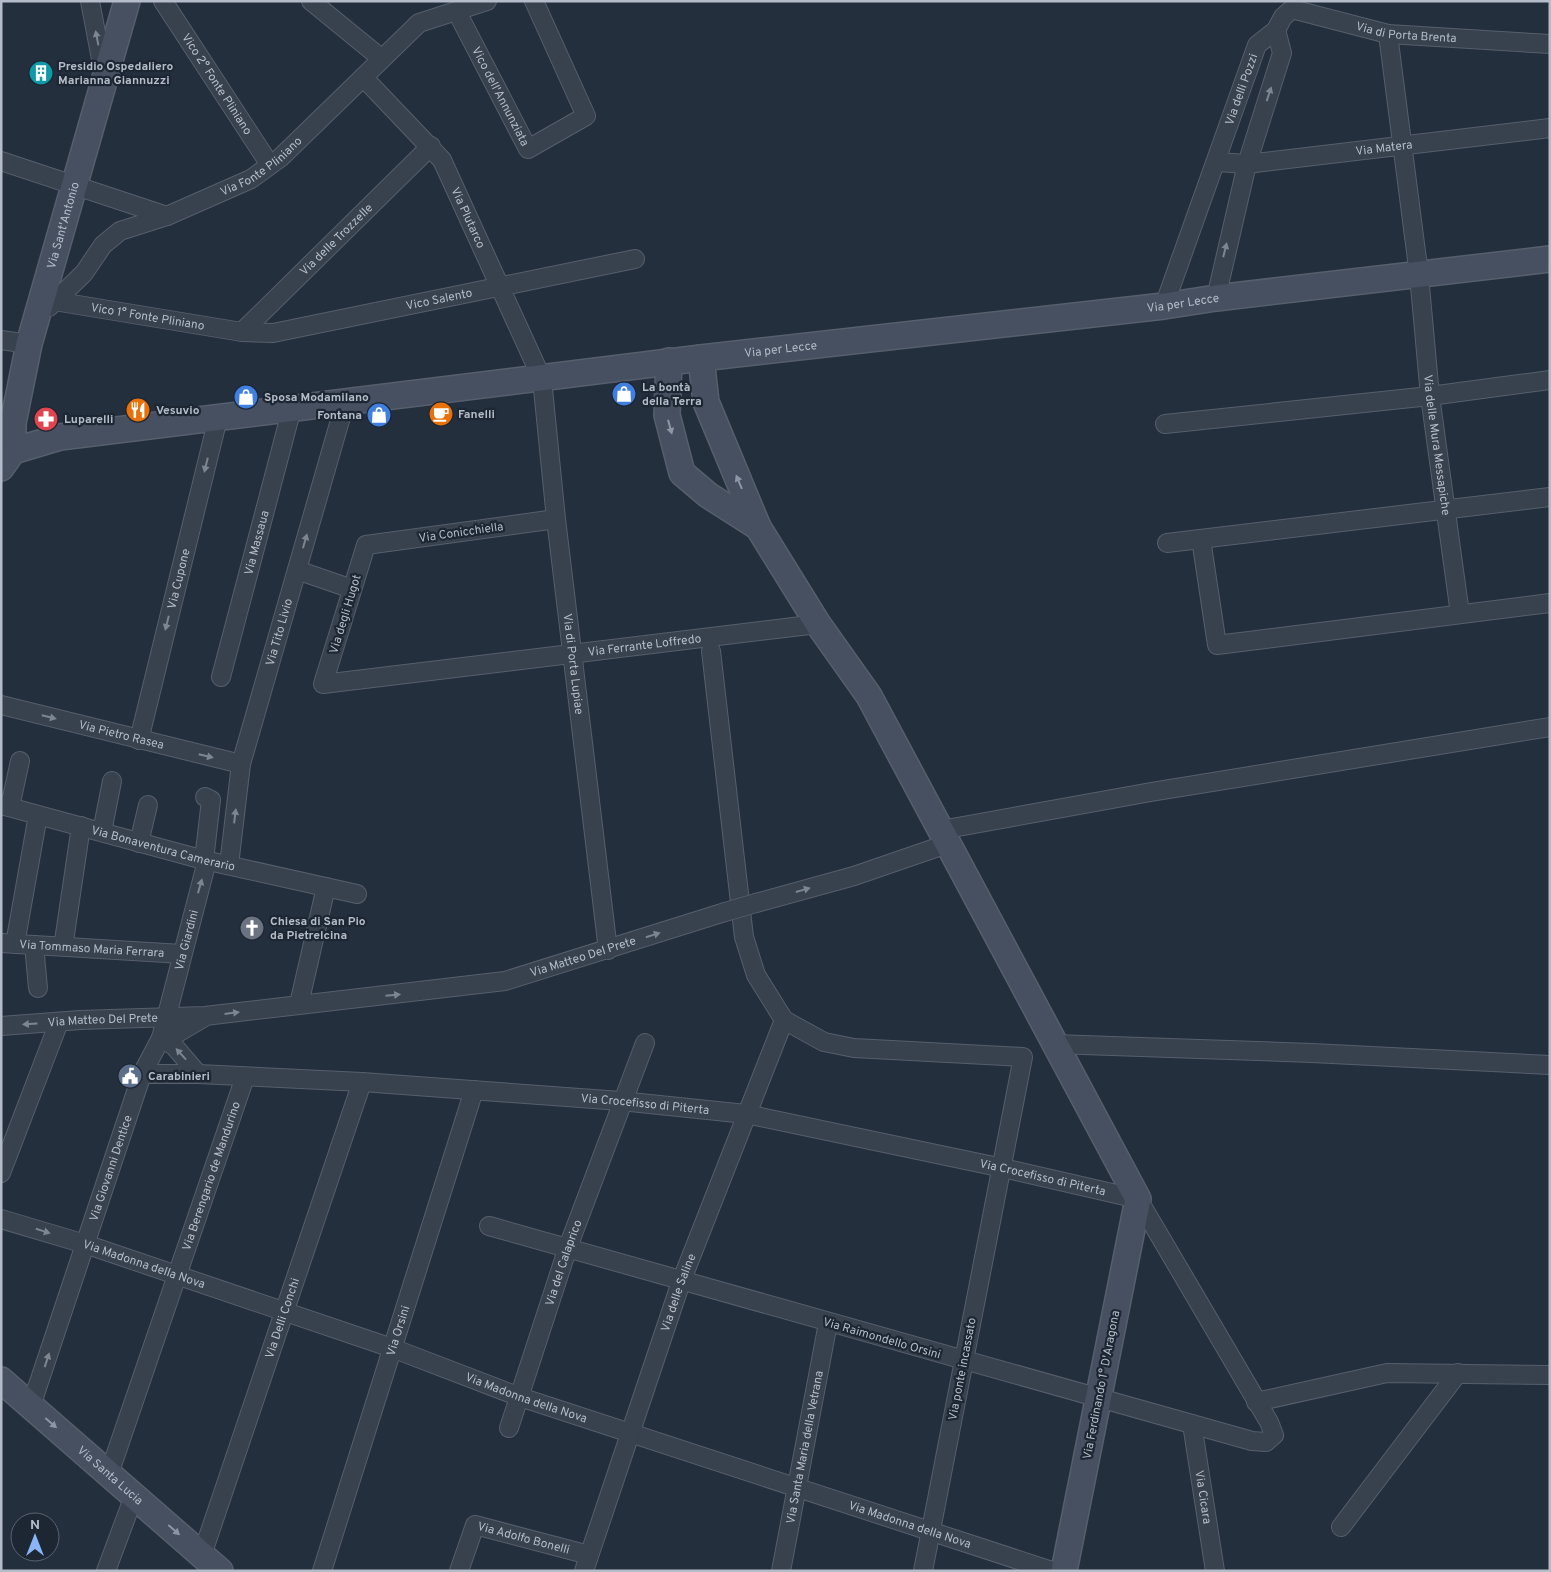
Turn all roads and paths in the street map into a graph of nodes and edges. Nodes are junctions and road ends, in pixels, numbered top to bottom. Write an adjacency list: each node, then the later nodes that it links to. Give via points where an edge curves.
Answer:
1 (90, 1): 12 (street, one-way to 1)
2 (127, 1): 12 (street, Via Sant'Antonio)
3 (163, 1): 20 (street, Vico 2° Fonte Pliniano)
4 (310, 1): 11 (street)
5 (487, 1): 7 (street, Via Fonte Pliniano)
6 (534, 1): 7 (street, Vico dell'Annunziata, via 586,116 528,149)
7 (457, 12): 11 (street, Via Fonte Pliniano, via 419,23)
8 (1276, 30): 9 (street, Via di Porta Brenta, via 1292,9); 18 (street, Via delli Pozzi, via 1257,45); 19 (street, one-way to 8, via 1282,53)
9 (1388, 34): 10 (street, Via di Porta Brenta); 16 (street, Via delle Mura Messapiche)
10 (1550, 44)
11 (382, 59): 13 (street, Via Fonte Pliniano)
12 (104, 76): 21 (street, Via Sant'Antonio)
13 (363, 77): 15 (street, Via Plutarco); 20 (street, Via Fonte Pliniano)
14 (1550, 128): 16 (street, Via Matera)
15 (432, 146): 26 (street, Via Plutarco, via 442,160); 30 (street, Via delle Trozzelle)
16 (1401, 146): 19 (street, Via Matera); 25 (street, Via delle Mura Messapiche)
17 (1, 161): 21 (street)
18 (1216, 162): 19 (street, Via Matera); 29 (street, Via delli Pozzi)
19 (1247, 164): 27 (street, one-way to 19)
20 (270, 165): 22 (street, Via Fonte Pliniano, via 251,179)
21 (75, 184): 22 (street); 31 (street, Via Sant'Antonio)
22 (167, 216): 28 (street, Via Fonte Pliniano, via 120,231 103,245 84,273)
23 (635, 259): 26 (street, Vico Salento)
24 (1550, 259): 25 (street, Via per Lecce)
25 (1418, 276): 27 (street, Via per Lecce); 37 (street, Via delle Mura Messapiche)
26 (501, 286): 30 (street, Vico Salento, via 273,332); 35 (street, Via Plutarco)
27 (1216, 298): 29 (street, Via per Lecce)
28 (54, 301): 30 (street, Vico 1° Fonte Pliniano); 31 (street, Via Fonte Pliniano)
29 (1164, 306): 33 (street, Via per Lecce)
30 (242, 332)
31 (31, 334): 32 (street); 41 (street, Via Sant'Antonio)
32 (1, 340)
33 (701, 358): 34 (street, Via per Lecce); 47 (street, one-way to 33, via 706,402)
34 (668, 362): 35 (street, Via per Lecce); 47 (street, one-way to 47, via 667,415 682,474)
35 (542, 379): 38 (street, Via per Lecce); 46 (street, Via di Porta Lupiae)
36 (1550, 380): 37 (street)
37 (1430, 396): 42 (street); 45 (street, Via delle Mura Messapiche)
38 (346, 403): 39 (street, Via per Lecce); 51 (street, Via Tito Livio, one-way to 38)
39 (292, 408): 40 (street, Via per Lecce); 58 (street, Via Massaua)
40 (218, 418): 43 (street, Via per Lecce, via 60,437); 62 (street, Via Cupone, one-way to 62)
41 (7, 422): 43 (street, Via Sant'Antonio)
42 (1165, 424)
43 (7, 459)
44 (1550, 497): 45 (street)
45 (1446, 510): 48 (street); 54 (street, Via delle Mura Messapiche)
46 (556, 519): 50 (street, Via Conicchiella); 57 (street, Via di Porta Lupiae)
47 (758, 527): 55 (street)
48 (1201, 539): 49 (street); 54 (street, via 1217,645)
49 (1167, 543)
50 (366, 545): 52 (street, Via degli Hugot)
51 (297, 570): 52 (street); 64 (street, Via Tito Livio)
52 (352, 589): 59 (street, Via degli Hugot)
53 (1550, 604): 54 (street)
54 (1460, 614)
55 (818, 624): 57 (street, Via Ferrante Loffredo); 72 (street, via 869,696)
56 (711, 651): 87 (street, via 744,937 756,975)
57 (572, 652): 59 (street, Via Ferrante Loffredo); 81 (street, Via di Porta Lupiae)
58 (220, 677)
59 (323, 684)
60 (1, 705): 62 (street, Via Pietro Rasea, one-way to 62)
61 (1550, 727): 72 (street, Via Matteo Del Prete, via 1151,792)
62 (139, 740): 64 (street, Via Pietro Rasea, one-way to 64)
63 (20, 761): 68 (street)
64 (241, 764): 75 (street, Via Tito Livio, one-way to 64)
65 (112, 781): 71 (street)
66 (205, 797): 74 (street, Via Giardini, via 211,800)
67 (148, 805): 73 (street)
68 (6, 806): 69 (street, Via Bonaventura Camerario)
69 (38, 814): 70 (street, Via Bonaventura Camerario); 79 (street)
70 (81, 826): 71 (street, Via Bonaventura Camerario); 78 (street)
71 (102, 832): 73 (street, Via Bonaventura Camerario)
72 (944, 837): 81 (street, Via Matteo Del Prete, one-way to 72, bridge, via 725,912 854,876); 92 (street)
73 (139, 843): 74 (street, Via Bonaventura Camerario)
74 (205, 860): 75 (street, Via Bonaventura Camerario); 82 (street, Via Giardini, one-way to 74)
75 (229, 865): 76 (street, Via Bonaventura Camerario)
76 (326, 887): 77 (street, Via Bonaventura Camerario); 84 (street)
77 (357, 894)
78 (64, 941)
79 (8, 943): 80 (street, Via Tommaso Maria Ferrara)
80 (34, 945): 82 (street, Via Tommaso Maria Ferrara); 83 (street)
81 (608, 950): 84 (street, Via Matteo Del Prete, one-way to 81, via 505,981)
82 (182, 954): 86 (street, Via Giardini)
83 (38, 988)
84 (299, 1004): 85 (street, Via Matteo Del Prete, one-way to 84)
85 (205, 1016): 86 (street, Via Matteo Del Prete); 90 (street, Via Matteo Del Prete, via 176,1034)
86 (166, 1018): 88 (street, Via Matteo Del Prete); 90 (street, Via Giovanni Dentice)
87 (784, 1020): 100 (street, Via delle Saline); 101 (street, Via ponte incassato, via 824,1042 854,1048 1023,1057)
88 (59, 1022): 89 (street, Via Matteo Del Prete, one-way to 89); 102 (street)
89 (1, 1026)
90 (161, 1038): 94 (street, Via Giovanni Dentice); 95 (street, one-way to 90, via 174,1046)
91 (645, 1043): 99 (street, Via del Calaprico)
92 (1054, 1044): 93 (street); 103 (street)
93 (1550, 1065)
94 (142, 1074): 95 (street, Via Crocefisso di Piterta); 106 (street, Via Giovanni Dentice)
95 (198, 1074): 96 (street, Via Crocefisso di Piterta)
96 (245, 1077): 97 (street, Via Crocefisso di Piterta); 108 (street, Via Berengario de Mandurino)
97 (362, 1082): 98 (street, Via Crocefisso di Piterta); 110 (street, Via Delli Conchi)
98 (474, 1090): 99 (street, Via Crocefisso di Piterta); 112 (street, Via Orsini)
99 (621, 1101): 100 (street, Via Crocefisso di Piterta); 107 (street, Via del Calaprico)
100 (746, 1114): 101 (street, Via Crocefisso di Piterta); 109 (street, Via delle Saline)
101 (1003, 1168): 103 (street, Via Crocefisso di Piterta); 113 (street, Via ponte incassato)
102 (1, 1174)
103 (1138, 1199): 118 (street, Via Ferdinando 1° D'Aragona); 119 (street)
104 (1, 1219): 106 (street, Via Madonna della Nova, one-way to 106)
105 (489, 1226): 107 (street, Via Raimondello Orsini)
106 (86, 1244): 108 (street, Via Madonna della Nova); 120 (street, Via Giovanni Dentice, one-way to 106)
107 (568, 1247): 109 (street, Via Raimondello Orsini); 117 (street, Via del Calaprico)
108 (179, 1276): 110 (street, Via Madonna della Nova); 124 (street, Via Berengario de Mandurino)
109 (682, 1282): 111 (street, Via Raimondello Orsini); 123 (street, Via delle Saline)
110 (285, 1311): 112 (street, Via Madonna della Nova); 129 (street, Via Delli Conchi)
111 (828, 1323): 113 (street, Via Raimondello Orsini); 125 (street, Via Santa Maria della Vetrana)
112 (392, 1348): 117 (street, Via Madonna della Nova); 132 (street, Via Orsini)
113 (963, 1361): 118 (street, Via Raimondello Orsini); 128 (street, Via ponte incassato)
114 (1458, 1373): 115 (street); 119 (street, via 1387,1374); 127 (street)
115 (1550, 1375)
116 (1, 1380): 120 (street, Via Santa Lucia)
117 (520, 1397): 122 (street, Via del Calaprico); 123 (street, Via Madonna della Nova)
118 (1098, 1398): 121 (street, Via Raimondello Orsini); 137 (street, Via Ferdinando 1° D'Aragona)
119 (1256, 1402): 121 (street, Via Raimondello Orsini, via 1274,1436 1266,1442 1252,1442)
120 (31, 1406): 124 (street, Via Santa Lucia, one-way to 124)
121 (1192, 1424): 138 (street, Via Cicara)
122 (509, 1428)
123 (631, 1434): 125 (street, Via Madonna della Nova); 130 (street, Via delle Saline)
124 (109, 1474): 126 (street, Via Santa Lucia)
125 (798, 1486): 128 (street, Via Madonna della Nova); 134 (street, Via Santa Maria della Vetrana)
126 (134, 1496): 129 (street, Via Santa Lucia, one-way to 129); 131 (street)
127 (1341, 1528)
128 (931, 1532): 135 (street, Via ponte incassato); 136 (street, Via Madonna della Nova)
129 (211, 1563)
130 (587, 1563): 133 (street, Via Adolfo Bonelli, via 475,1525)
131 (106, 1571)
132 (322, 1571)
133 (459, 1571)
134 (781, 1571)
135 (923, 1571)
136 (1052, 1571)
137 (1064, 1571)
138 (1214, 1571)

